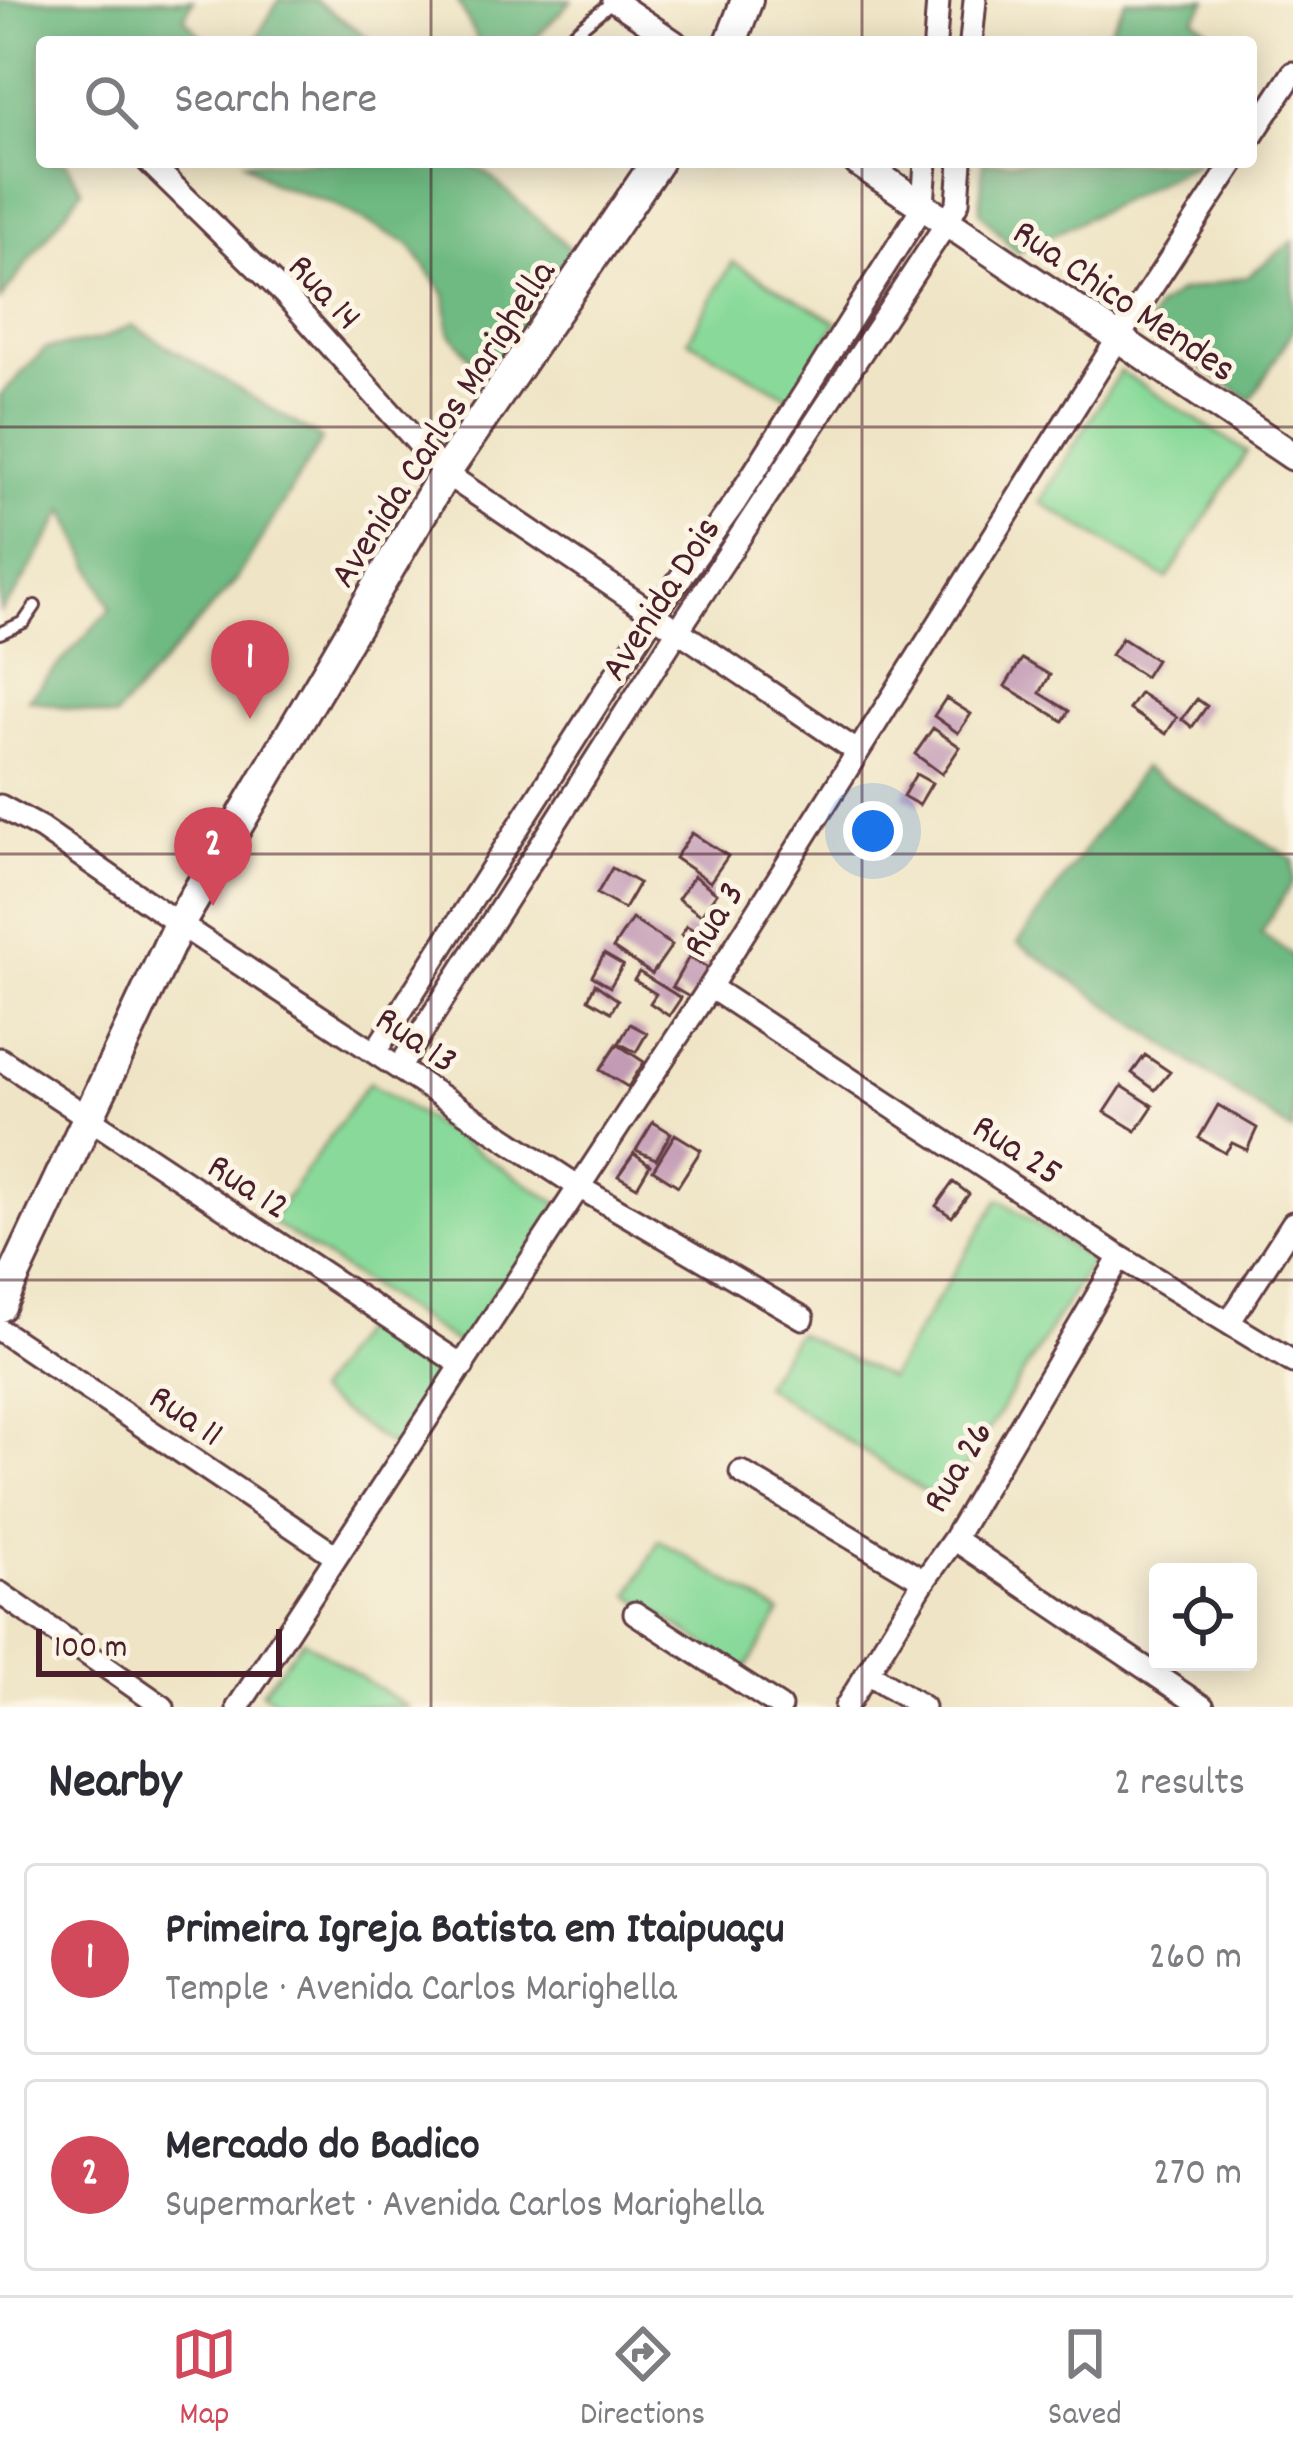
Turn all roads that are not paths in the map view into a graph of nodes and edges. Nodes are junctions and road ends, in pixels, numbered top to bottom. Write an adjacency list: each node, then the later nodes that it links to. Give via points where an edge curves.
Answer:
1 (613, 0): 5 (lane); 6 (street)
2 (748, 0): 7 (main road)
3 (938, 0): 8 (street)
4 (975, 0): 9 (street)
5 (570, 36)
6 (667, 36)
7 (733, 36)
8 (935, 36)
9 (972, 36)
10 (1293, 73): 11 (street)
11 (1257, 127)
12 (155, 168): 22 (street, Rua 14, via 284,294)
13 (653, 168): 22 (main road, Avenida Carlos Marighella)
14 (867, 168): 18 (main road, Rua Chico Mendes)
15 (926, 168): 18 (street, Avenida Dois)
16 (961, 168): 19 (street, Avenida Dois, via 958,202)
17 (1230, 168): 20 (street, Rua 3)
18 (923, 206): 19 (main road, Rua Chico Mendes); 24 (street, Avenida Dois, via 736,501)
19 (946, 224): 20 (main road, Rua Chico Mendes); 25 (street, Avenida Dois)
20 (1117, 340): 21 (main road, Rua Chico Mendes); 27 (street, Rua 3)
21 (1293, 456)
22 (445, 473): 24 (street, Rua 14); 29 (main road, Avenida Carlos Marighella)
23 (35, 606): 26 (lane)
24 (653, 616): 25 (street, Rua 14); 31 (street, Avenida Dois)
25 (677, 632): 27 (street, Rua 14); 33 (street, Avenida Dois)
26 (0, 633)
27 (858, 752): 30 (street, Rua 3)
28 (0, 806): 29 (street, Rua 13)
29 (178, 924): 31 (street, Rua 13); 34 (main road, Avenida Carlos Marighella)
30 (710, 987): 35 (street, Rua 3); 37 (street, Rua 25)
31 (375, 1052): 33 (street, Rua 13)
32 (0, 1059): 34 (street, Rua 12)
33 (399, 1068): 35 (street, Rua 13)
34 (88, 1121): 38 (main road, Avenida Carlos Marighella); 43 (street, Rua 12)
35 (579, 1187): 39 (street, Rua 13); 43 (street, Rua 3)
36 (1293, 1223): 40 (street)
37 (1120, 1256): 40 (street, Rua 25); 45 (street, Rua 26)
38 (0, 1306)
39 (802, 1318)
40 (1230, 1321): 42 (street, Rua 25)
41 (0, 1330): 46 (street, Rua 11)
42 (1293, 1362)
43 (463, 1366): 46 (street, Rua 3)
44 (741, 1472): 47 (street)
45 (954, 1539): 47 (street, Rua 26); 56 (street)
46 (336, 1556): 52 (street, Rua 3)
47 (924, 1581): 50 (street, Rua 26)
48 (0, 1592): 51 (street)
49 (635, 1613): 53 (street)
50 (868, 1673): 54 (street, Rua 26); 55 (street)
51 (163, 1707)
52 (238, 1707)
53 (780, 1707)
54 (846, 1707)
55 (922, 1707)
56 (1203, 1707)

